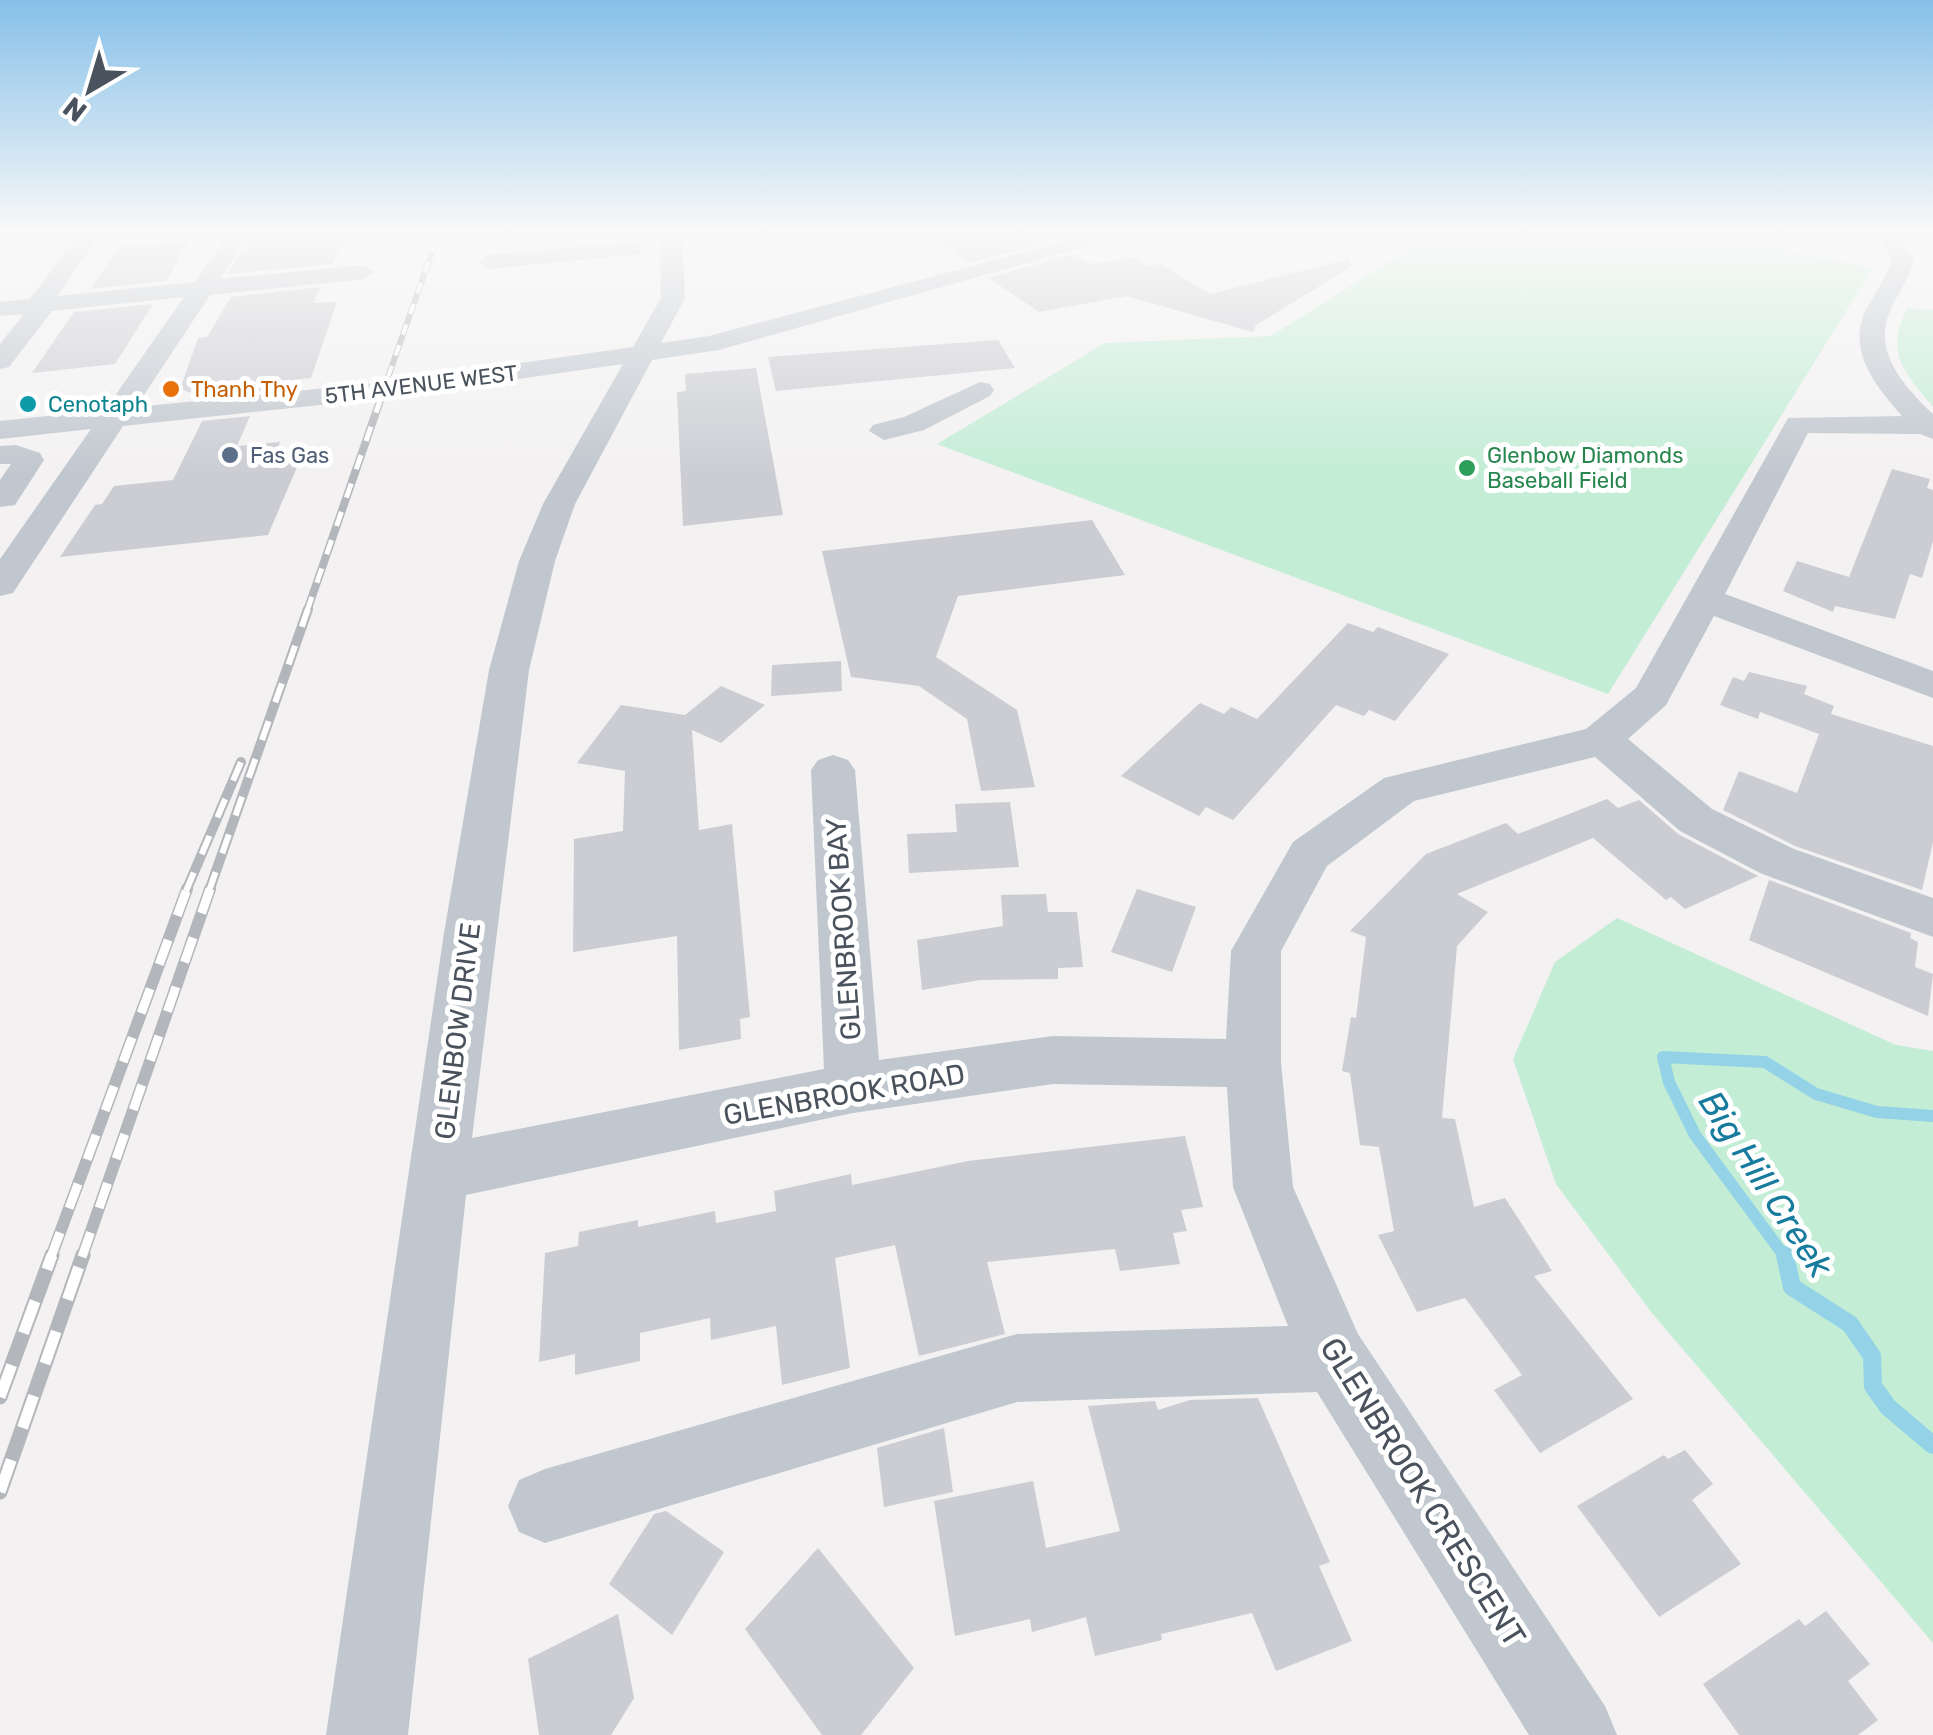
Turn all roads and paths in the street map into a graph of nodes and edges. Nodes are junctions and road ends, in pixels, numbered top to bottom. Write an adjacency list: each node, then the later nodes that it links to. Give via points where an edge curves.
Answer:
1 (37, 313): 9 (street)
2 (186, 313): 12 (street)
3 (684, 313): 8 (street, GLENBOW DRIVE)
4 (707, 313): 5 (street, via 761,324)
5 (826, 313)
6 (831, 313): 8 (street, 5TH AVENUE WEST)
7 (1878, 313): 13 (street, via 1873,348 1893,388)
8 (644, 354): 10 (street, 5TH AVENUE WEST); 15 (street, GLENBOW DRIVE)
9 (0, 360)
10 (505, 375): 12 (street, 5TH AVENUE WEST); 15 (street, via 553,381 586,394)
11 (980, 390): 14 (street, via 914,424)
12 (114, 416): 16 (street, 5TH AVENUE WEST); 17 (street)
13 (1930, 428): 21 (street, GLENBROOK CRESCENT, via 1798,424)
14 (884, 431)
15 (598, 436): 28 (street, GLENBOW DRIVE, via 559,504 537,561 509,670)
16 (2, 438): 18 (street, via 29,460)
17 (63, 492): 18 (street); 19 (street)
18 (2, 498)
19 (10, 557): 20 (street)
20 (0, 585)
21 (1702, 599): 22 (street); 23 (street, GLENBROOK CRESCENT, via 1652,696)
22 (1933, 685)
23 (1601, 738): 25 (street, via 1696,820 1777,861); 26 (street, GLENBROOK CRESCENT, via 1400,789 1310,854 1256,951)
24 (834, 770): 27 (street, GLENBROOK BAY)
25 (1933, 918)
26 (1253, 1063): 27 (street, GLENBROOK ROAD, via 1053,1060); 29 (street, GLENBROOK CRESCENT, via 1263,1186)
27 (853, 1088): 28 (street, GLENBROOK ROAD)
28 (439, 1174): 31 (street, GLENBOW DRIVE)
29 (1334, 1358): 30 (street, via 1017,1368); 32 (street, GLENBROOK CRESCENT)
30 (545, 1506)
31 (367, 1735)
32 (1576, 1735)

